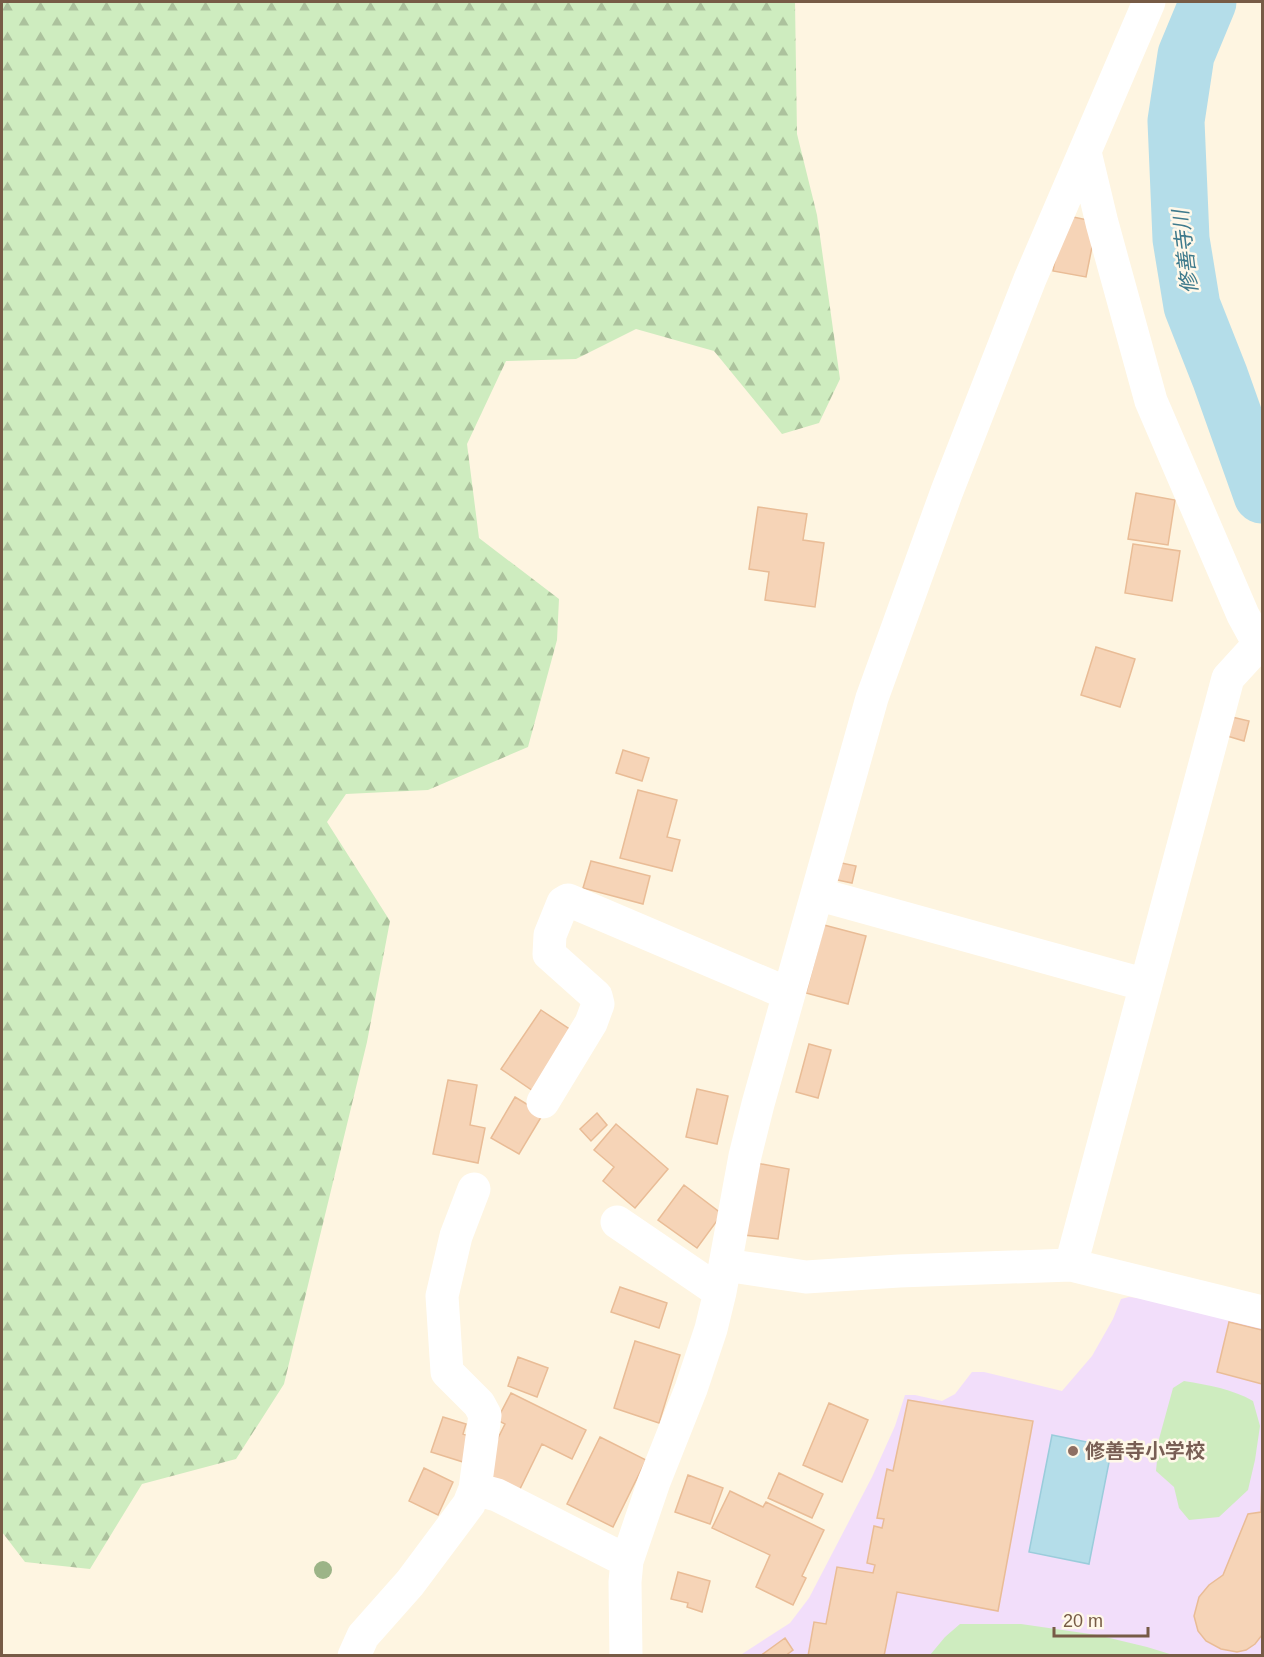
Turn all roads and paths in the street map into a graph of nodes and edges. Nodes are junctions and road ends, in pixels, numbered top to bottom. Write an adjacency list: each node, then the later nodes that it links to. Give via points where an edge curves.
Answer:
1 (1149, 2): 2 (street)
2 (1085, 152): 3 (street, via 1151,401 1243,615); 4 (street, via 960,457 872,698)
3 (1261, 647): 5 (street, via 1228,678)
4 (817, 894): 5 (street); 6 (street)
5 (1146, 985): 10 (street)
6 (789, 994): 7 (street, via 568,900 563,903 550,935 549,954 596,996 598,1004 591,1023); 11 (street, via 745,1156)
7 (543, 1102)
8 (474, 1189): 13 (street, via 456,1236 442,1296 447,1372 485,1415)
9 (617, 1222): 11 (street)
10 (1071, 1265): 11 (street); 12 (street)
11 (723, 1279): 14 (street, via 691,1389)
12 (1263, 1312)
13 (475, 1489): 14 (street, via 497,1495); 15 (street, via 469,1504 410,1583 363,1636)
14 (627, 1561): 16 (street)
15 (354, 1656)
16 (626, 1656)

